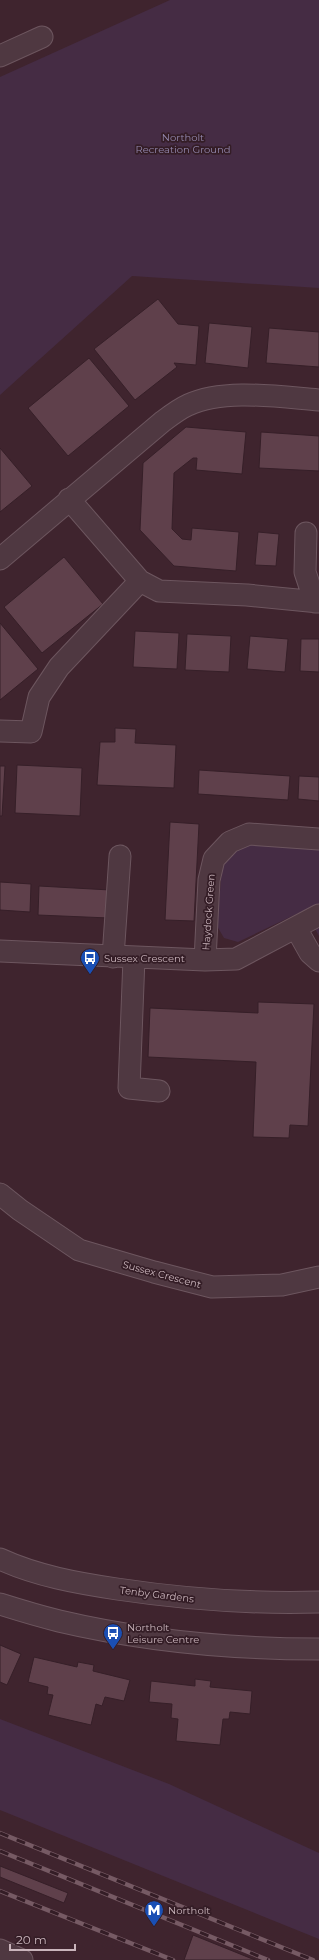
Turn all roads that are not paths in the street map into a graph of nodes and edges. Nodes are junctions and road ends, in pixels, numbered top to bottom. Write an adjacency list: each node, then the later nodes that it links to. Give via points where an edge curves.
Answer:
1 (42, 37): 2 (street)
2 (0, 56)
3 (319, 400): 4 (street, via 218,396 188,405 162,422)
4 (69, 499): 6 (street); 7 (street)
5 (306, 533): 8 (street, via 305,572)
6 (0, 559)
7 (140, 581): 8 (street, via 159,591 246,595); 9 (street, via 59,667 38,697 31,732)
8 (317, 602)
9 (0, 731)
10 (319, 838): 17 (street, Haydock Green, via 249,834 230,842 214,859 209,880)
11 (120, 856): 15 (street)
12 (319, 915): 13 (street)
13 (296, 928): 17 (street, via 236,959); 18 (street, via 310,953)
14 (0, 951): 15 (street)
15 (113, 957): 16 (street)
16 (134, 958): 17 (street); 19 (street, via 129,1088)
17 (205, 960)
18 (319, 961)
19 (159, 1091)
20 (0, 1194): 21 (street, Sussex Crescent, via 79,1250 183,1280 212,1287 282,1285)
21 (319, 1277)
22 (0, 1559): 23 (street, Tenby Gardens, via 16,1566 76,1582 153,1594 227,1601)
23 (319, 1602)
24 (0, 1604): 25 (street, via 58,1621 125,1634 215,1645)
25 (319, 1649)
26 (0, 1950): 27 (street)
27 (22, 1960)

